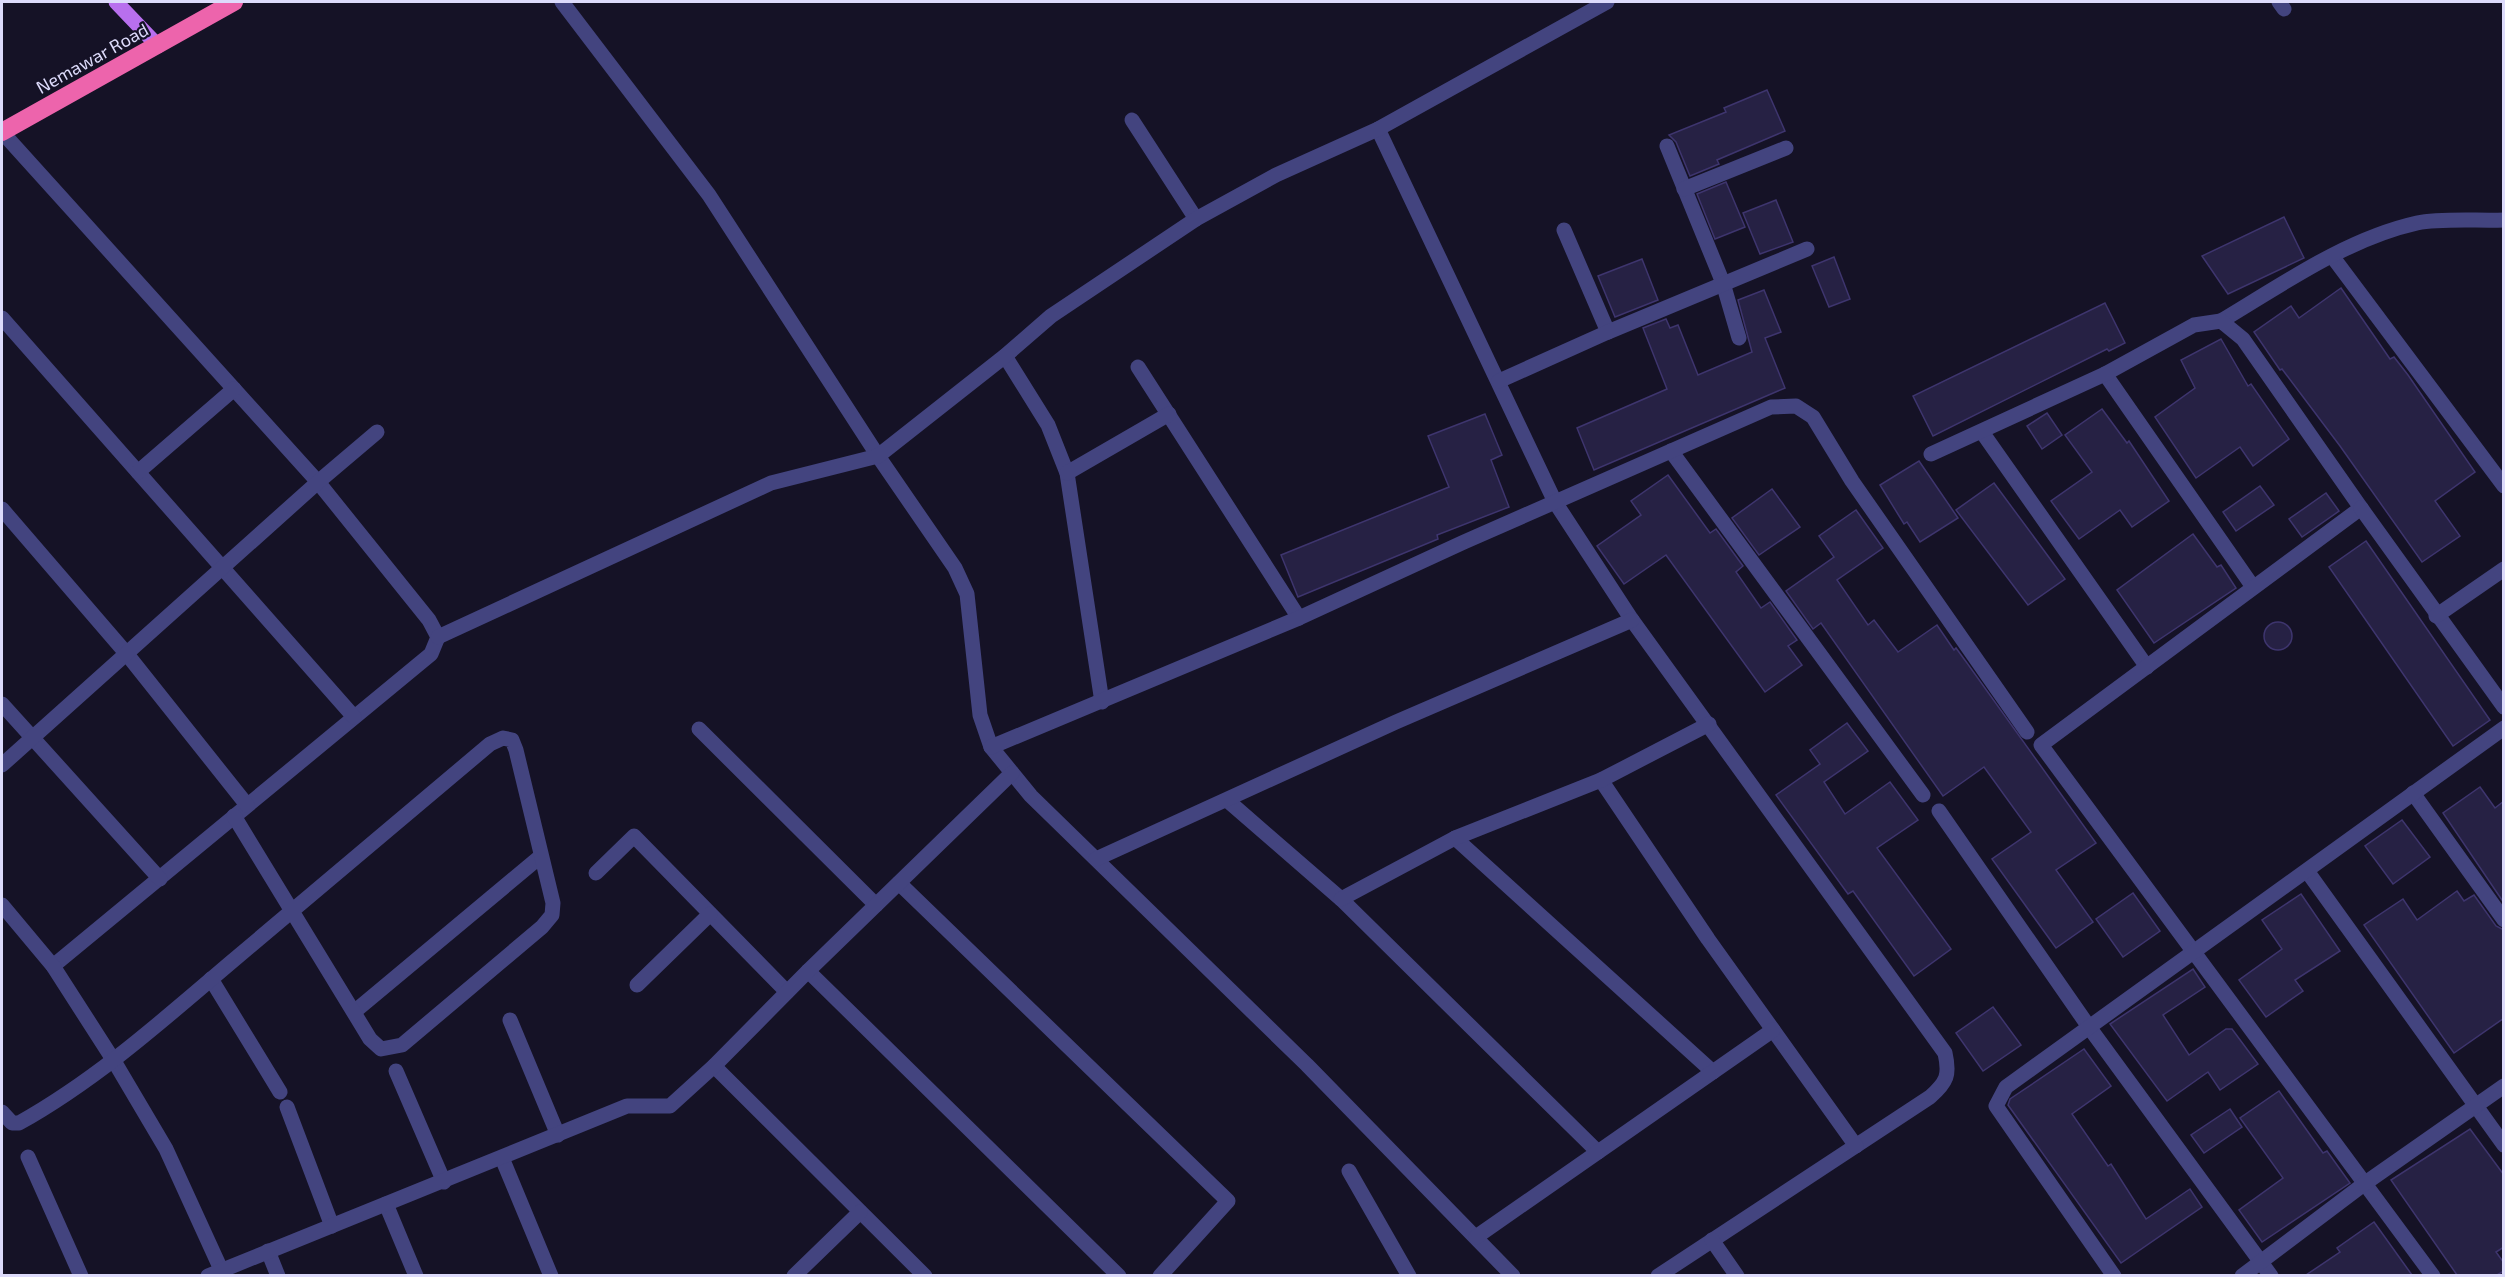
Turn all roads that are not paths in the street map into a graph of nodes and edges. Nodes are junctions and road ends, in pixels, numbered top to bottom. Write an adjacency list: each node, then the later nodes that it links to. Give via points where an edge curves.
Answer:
1 (116, 2): 5 (main road)
2 (234, 2): 5 (highway, Nemawar Road)
3 (562, 2): 32 (street, via 709,195)
4 (1607, 2): 7 (street)
5 (158, 45): 8 (highway, Nemawar Road)
6 (1132, 120): 12 (street)
7 (1378, 129): 12 (street, via 1276,175); 25 (street)
8 (2, 132): 26 (street)
9 (1667, 146): 11 (street)
10 (1786, 148): 11 (street)
11 (1684, 189): 17 (street)
12 (1196, 219): 22 (street, via 1051,316)
13 (2504, 220): 16 (street, via 2420,223 2377,234)
14 (1564, 230): 20 (street)
15 (1807, 249): 17 (street)
16 (2332, 256): 19 (street); 36 (street)
17 (1723, 283): 20 (street); 21 (street)
18 (2, 318): 33 (street)
19 (2221, 321): 24 (street, via 2194,325); 38 (street, via 2243,339)
20 (1608, 332): 25 (street)
21 (1739, 338)
22 (1005, 356): 32 (street); 34 (street, via 1048,425)
23 (1138, 366): 27 (street)
24 (2105, 374): 29 (street); 42 (street)
25 (1499, 381): 37 (street)
26 (234, 389): 33 (street); 35 (street)
27 (1169, 414): 34 (street); 44 (street)
28 (377, 432): 35 (street)
29 (1983, 432): 31 (street); 48 (street)
30 (1671, 451): 37 (street); 56 (street, via 1771,407 1796,406 1813,417 1852,481); 63 (street)
31 (1931, 454)
32 (878, 456): 46 (street, via 771,483); 58 (street, via 955,568 967,594 980,715)
33 (138, 472): 40 (street)
34 (1067, 473): 49 (street)
35 (318, 482): 40 (street); 46 (street, via 429,620)
36 (2504, 486)
37 (1555, 502): 44 (street); 45 (street)
38 (2361, 508): 42 (street); 43 (street)
39 (2, 509): 47 (street)
40 (224, 568): 47 (street); 52 (street)
41 (2504, 569): 43 (street)
42 (2253, 587): 48 (street)
43 (2436, 615): 51 (street)
44 (1299, 618): 49 (street)
45 (1632, 620): 53 (street); 64 (street)
46 (438, 637): 52 (street, via 431,654)
47 (126, 653): 57 (street); 65 (street)
48 (2147, 666): 81 (street, via 2041,746)
49 (1102, 702): 58 (street)
50 (2, 704): 57 (street)
51 (2504, 707)
52 (354, 717): 65 (street)
53 (1709, 724): 61 (street); 102 (street, via 1945,1053 1948,1068 1943,1085)
54 (2504, 728): 62 (street)
55 (699, 729): 77 (street)
56 (2027, 732)
57 (31, 737): 59 (street); 73 (street)
58 (991, 747): 60 (street)
59 (2, 765)
60 (1012, 773): 70 (street); 74 (street)
61 (1602, 780): 68 (street); 90 (street)
62 (2414, 793): 71 (street); 80 (street)
63 (1923, 795)
64 (1227, 800): 70 (street); 75 (street)
65 (247, 805): 67 (street)
66 (1939, 811): 89 (street)
67 (234, 816): 73 (street); 78 (street)
68 (1455, 838): 75 (street); 94 (street)
69 (541, 856): 78 (street, via 516,750 512,740 503,738 490,744); 87 (street); 87 (street, via 553,903 552,915 402,1045 381,1048 370,1039)
70 (1096, 859): 112 (street)
71 (2307, 871): 81 (street); 97 (street)
72 (596, 873): 79 (street, via 634,836)
73 (160, 879): 82 (street)
74 (899, 883): 77 (street); 124 (street, via 1228,1201)
75 (1341, 899): 103 (street)
76 (2, 905): 82 (street)
77 (876, 905): 83 (street)
78 (291, 912): 84 (street); 87 (street)
79 (710, 914): 85 (street); 86 (street)
80 (2504, 920)
81 (2193, 953): 89 (street); 108 (street)
82 (53, 966): 91 (street)
83 (808, 971): 86 (street); 123 (street)
84 (211, 979): 91 (street); 96 (street)
85 (637, 985)
86 (787, 992): 92 (street)
87 (354, 1012)
88 (510, 1020): 100 (street)
89 (2090, 1028): 115 (street); 129 (street, via 2006,1087 1996,1106)
90 (1773, 1030): 94 (street); 102 (street)
91 (114, 1061): 99 (street, via 19,1123 12,1123); 116 (street, via 166,1149)
92 (714, 1066): 100 (street, via 670,1106 627,1106); 110 (street)
93 (396, 1071): 107 (street)
94 (1713, 1072): 103 (street)
95 (2504, 1086): 97 (street)
96 (280, 1092)
97 (2476, 1106): 101 (street); 108 (street)
98 (287, 1107): 111 (street)
99 (2, 1112)
100 (558, 1135): 105 (street)
101 (2504, 1145)
102 (1856, 1146): 113 (street)
103 (1598, 1152): 112 (street)
104 (28, 1157): 117 (street)
105 (502, 1158): 107 (street); 120 (street)
106 (1349, 1171): 125 (street)
107 (444, 1182): 109 (street)
108 (2364, 1184): 115 (street); 132 (street)
109 (386, 1204): 111 (street); 119 (street)
110 (860, 1212): 121 (street); 122 (street)
111 (333, 1226): 114 (street)
112 (1476, 1237): 126 (street)
113 (1712, 1240): 127 (street); 128 (street)
114 (268, 1251): 116 (street); 118 (street)
115 (2262, 1262): 130 (street); 131 (street)
116 (218, 1273)
117 (81, 1275)
118 (278, 1275)
119 (416, 1275)
120 (551, 1275)
121 (794, 1275)
122 (925, 1275)
123 (1119, 1275)
124 (1160, 1275)
125 (1409, 1275)
126 (1513, 1275)
127 (1658, 1275)
128 (1737, 1275)
129 (2114, 1275)
130 (2242, 1275)
131 (2271, 1275)
132 (2433, 1275)

